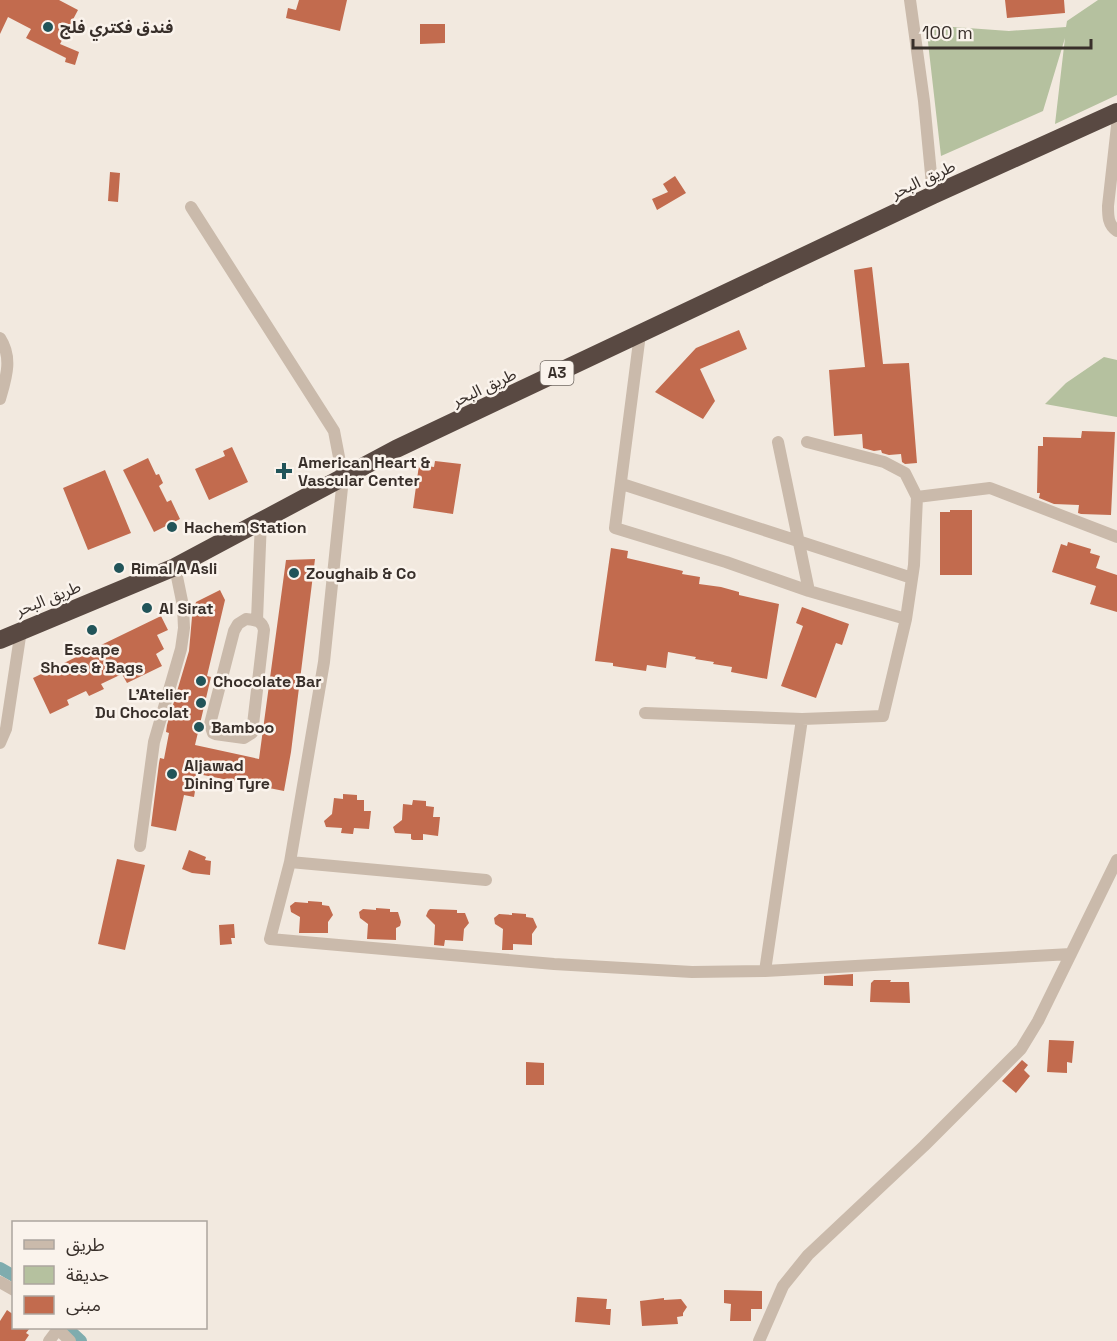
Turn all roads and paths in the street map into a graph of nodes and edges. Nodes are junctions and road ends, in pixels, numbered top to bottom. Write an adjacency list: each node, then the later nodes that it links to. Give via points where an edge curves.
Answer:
1 (910, 0): 4 (street)
2 (1117, 112): 4 (highway, طريق البحر / A3)
3 (1117, 126): 6 (street, via 1108,206 1108,218)
4 (933, 195): 7 (highway, طريق البحر / A3)
5 (191, 207): 12 (street, via 334,431)
6 (1117, 231)
7 (640, 334): 12 (highway, طريق البحر / A3); 13 (street)
8 (0, 338): 9 (street, via 5,346 8,374)
9 (0, 399)
10 (778, 442): 17 (street)
11 (807, 442): 14 (street, via 884,462 905,473)
12 (343, 478): 15 (highway, طريق البحر / A3); 30 (street, via 324,662)
13 (622, 484): 17 (street); 20 (street, via 615,528 726,561)
14 (917, 497): 16 (street, via 990,488); 19 (street)
15 (261, 520): 18 (highway, طريق البحر / A3); 22 (street)
16 (1117, 537)
17 (799, 540): 19 (street); 20 (street)
18 (175, 567): 23 (highway, طريق البحر / A3); 28 (street, via 183,606 182,649 154,742)
19 (912, 578): 21 (street)
20 (808, 591): 21 (street)
21 (906, 619): 26 (street, via 883,716)
22 (257, 620): 22 (street, via 264,630 252,733 244,738 215,734 210,724 234,631 242,620)
23 (21, 630): 24 (highway, طريق البحر / A3); 27 (street, via 6,729)
24 (0, 640)
25 (645, 713): 26 (street)
26 (802, 719): 33 (street)
27 (0, 743)
28 (140, 846)
29 (1117, 860): 32 (street)
30 (290, 862): 31 (street); 33 (street, via 270,939 554,964 692,972)
31 (486, 880)
32 (1071, 954): 33 (street); 36 (street, via 1021,1049 808,1255 783,1286)
33 (765, 971)
34 (59, 1329): 35 (street)
35 (70, 1341)
36 (759, 1341)

